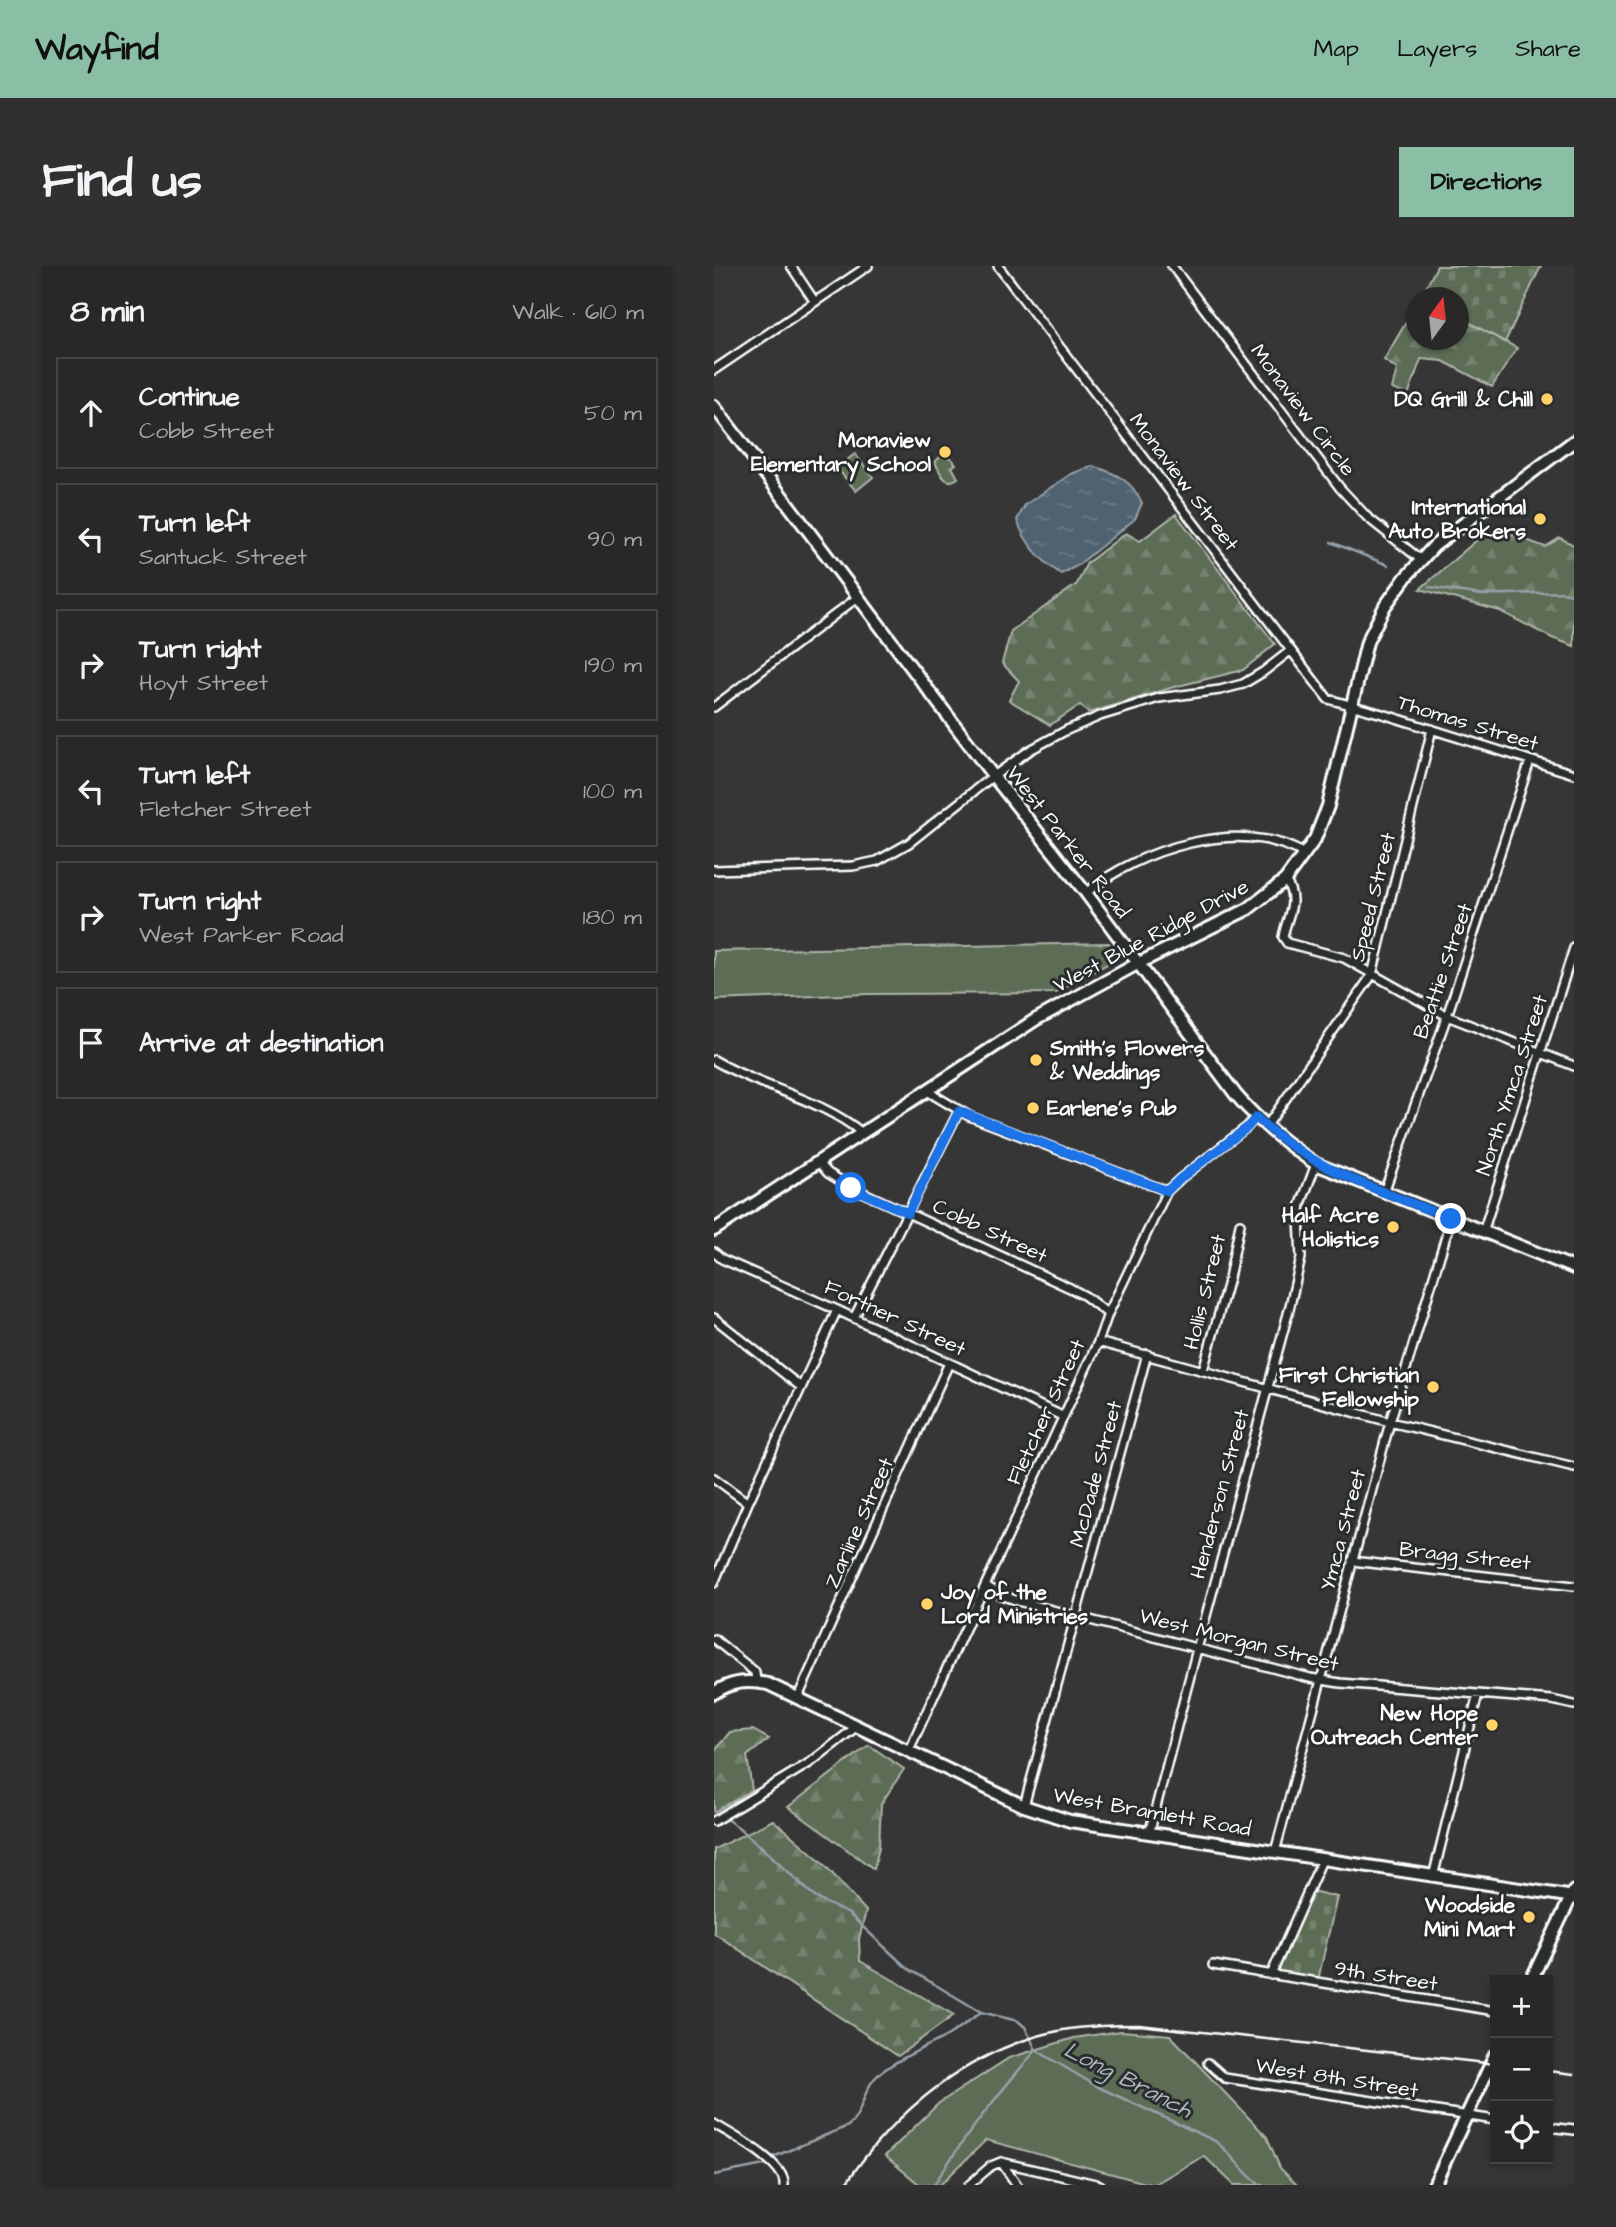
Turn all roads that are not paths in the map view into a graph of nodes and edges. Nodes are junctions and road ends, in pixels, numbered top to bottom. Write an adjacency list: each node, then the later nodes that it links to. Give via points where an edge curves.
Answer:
1 (791, 266): 5 (street)
2 (868, 266): 5 (street)
3 (998, 266): 11 (street, Monaview Street)
4 (1172, 266): 9 (street, Monaview Circle, via 1340,488 1367,517)
5 (815, 302): 6 (street)
6 (714, 370)
7 (714, 406): 10 (street, West Parker Road)
8 (1574, 442): 9 (street, West Blue Ridge Drive, via 1454,529)
9 (1421, 560): 12 (street, West Blue Ridge Drive, via 1375,624)
10 (858, 597): 13 (street); 17 (street, West Parker Road)
11 (1290, 650): 12 (street, Monaview Street, via 1328,699); 17 (street, via 1243,684 1159,698 1067,730)
12 (1351, 705): 14 (street, Thomas Street); 18 (street, West Blue Ridge Drive, via 1328,806)
13 (714, 707)
14 (1432, 729): 15 (street, Thomas Street); 25 (street, Speed Street)
15 (1530, 761): 16 (street, Thomas Street); 26 (street, Beattie Street)
16 (1574, 774)
17 (993, 777): 19 (street, via 909,843 877,861 853,866); 21 (street, West Parker Road)
18 (1304, 853): 20 (street, West Blue Ridge Drive); 21 (street, via 1270,840 1198,842 1131,863)
19 (714, 870)
20 (1285, 880): 23 (street, West Blue Ridge Drive, via 1248,909); 25 (street, via 1293,900 1284,941 1344,958)
21 (1086, 893): 23 (street, West Parker Road)
22 (1574, 948): 24 (street, North Ymca Street)
23 (1137, 964): 30 (street, West Blue Ridge Drive, via 1035,1020); 32 (street, West Parker Road)
24 (1570, 974): 27 (street, North Ymca Street)
25 (1372, 975): 26 (street); 33 (street, Speed Street)
26 (1447, 1016): 27 (street); 38 (street, Beattie Street)
27 (1541, 1053): 29 (street); 43 (street, North Ymca Street)
28 (714, 1060): 34 (street, via 830,1113)
29 (1574, 1066)
30 (927, 1091): 31 (street); 34 (street, West Blue Ridge Drive)
31 (959, 1111): 37 (street); 39 (street)
32 (1256, 1117): 33 (street, West Parker Road); 37 (street, Fletcher Street)
33 (1266, 1127): 36 (street, West Parker Road)
34 (862, 1133): 35 (street, West Blue Ridge Drive)
35 (819, 1163): 39 (street, Cobb Street, via 851,1188); 42 (street, West Blue Ridge Drive)
36 (1317, 1164): 38 (street, West Parker Road); 55 (street, Henderson Street, via 1301,1204 1300,1269)
37 (1167, 1191): 47 (street, Fletcher Street)
38 (1384, 1192): 40 (street, West Parker Road)
39 (908, 1213): 47 (street, Cobb Street, via 1070,1288); 49 (street)
40 (1451, 1219): 43 (street, West Parker Road); 57 (street, Ymca Street)
41 (1240, 1224): 53 (street, Hollis Street)
42 (714, 1230)
43 (1483, 1231): 45 (street, West Parker Road)
44 (714, 1252): 46 (street, Fortner Street)
45 (1574, 1268)
46 (837, 1310): 49 (street, Fortner Street); 54 (street)
47 (1108, 1314): 50 (street, Fletcher Street)
48 (714, 1318): 54 (street)
49 (854, 1318): 52 (street, Fortner Street)
50 (1098, 1342): 51 (street); 56 (street, Fletcher Street)
51 (1147, 1354): 53 (street); 65 (street, McDade Street)
52 (949, 1363): 56 (street, Fortner Street); 72 (street, Zarline Street)
53 (1203, 1370): 55 (street)
54 (801, 1387): 60 (street)
55 (1267, 1387): 57 (street); 67 (street, Henderson Street)
56 (1062, 1416): 63 (street, Fletcher Street)
57 (1390, 1422): 58 (street); 61 (street, Ymca Street)
58 (1574, 1467)
59 (714, 1478): 60 (street)
60 (748, 1503): 62 (street)
61 (1352, 1561): 64 (street, Bragg Street); 68 (street, Ymca Street)
62 (714, 1583)
63 (986, 1586): 65 (street, West Morgan Street, via 1000,1595); 75 (street, Fletcher Street)
64 (1574, 1586)
65 (1075, 1616): 67 (street, West Morgan Street); 76 (street, McDade Street)
66 (714, 1639): 69 (street, via 755,1672)
67 (1197, 1649): 68 (street, West Morgan Street); 78 (street, Henderson Street)
68 (1321, 1680): 71 (street, West Morgan Street); 79 (street, Ymca Street)
69 (756, 1682): 70 (street, West Bramlett Road, via 729,1684); 72 (street, West Bramlett Road)
70 (714, 1693)
71 (1478, 1694): 73 (street, West Morgan Street); 81 (street)
72 (798, 1697): 74 (street, West Bramlett Road)
73 (1574, 1705)
74 (856, 1727): 75 (street, West Bramlett Road); 77 (street, via 811,1762)
75 (908, 1752): 76 (street, West Bramlett Road)
76 (1024, 1806): 78 (street, West Bramlett Road, via 1070,1821)
77 (714, 1821)
78 (1149, 1834): 79 (street, West Bramlett Road)
79 (1275, 1852): 80 (street, West Bramlett Road)
80 (1322, 1860): 81 (street, West Bramlett Road); 84 (street)
81 (1433, 1877): 82 (street, West Bramlett Road)
82 (1573, 1895): 85 (street)
83 (1213, 1965): 84 (street, 9th Street)
84 (1271, 1975): 86 (street, 9th Street)
85 (1533, 1975)
86 (1490, 2010)
87 (1208, 2063): 89 (street, West 8th Street, via 1225,2078)
88 (1490, 2065): 89 (street)
89 (1465, 2116): 90 (street, West 8th Street); 99 (street)
90 (1490, 2119)
91 (714, 2124): 95 (street, via 772,2163 783,2174)
92 (1553, 2128): 93 (street)
93 (1574, 2130)
94 (1001, 2162): 96 (street); 97 (street); 98 (street)
95 (784, 2185)
96 (969, 2185)
97 (1017, 2185)
98 (1100, 2185)
99 (1434, 2185)

